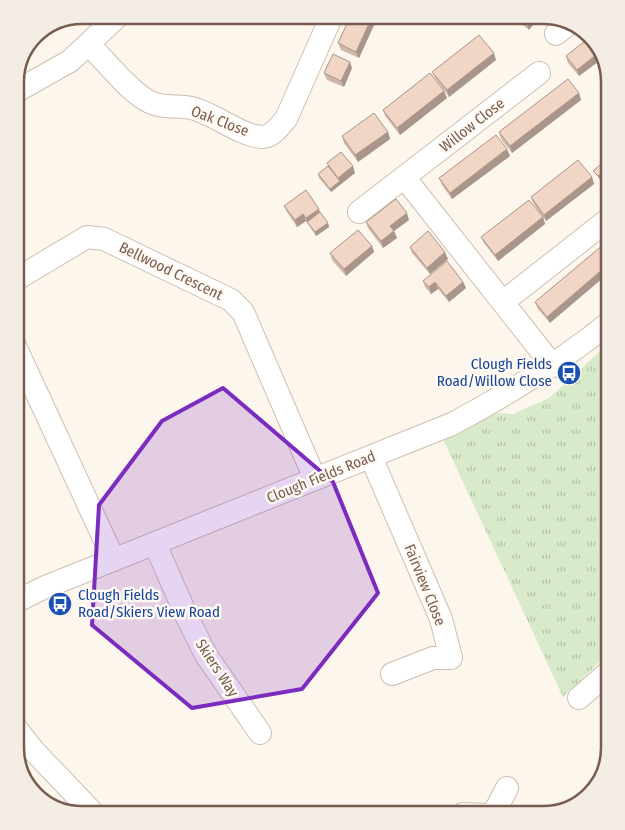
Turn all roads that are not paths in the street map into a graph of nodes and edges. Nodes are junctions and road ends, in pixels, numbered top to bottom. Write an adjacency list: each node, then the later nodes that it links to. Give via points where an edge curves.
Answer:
1 (109, 24): 3 (street)
2 (328, 24): 3 (street, Oak Close, via 286,118 268,136 246,132 199,110 150,103)
3 (88, 44): 5 (street, via 70,61)
4 (539, 73): 6 (street, Willow Close)
5 (24, 87)
6 (404, 177): 7 (street, Willow Close); 10 (street)
7 (359, 212)
8 (601, 225): 10 (street)
9 (24, 275): 15 (street, Bellwood Crescent, via 87,237 104,239 231,300 243,312)
10 (503, 302): 13 (street)
11 (601, 329): 13 (street, Clough Fields Road)
12 (24, 365): 17 (street)
13 (553, 366): 14 (street, Clough Fields Road, via 452,424)
14 (371, 457): 15 (street, Clough Fields Road); 19 (street, Fairview Close, via 441,619 451,658 433,658)
15 (315, 479): 16 (street, Clough Fields Road)
16 (155, 544): 17 (street, Clough Fields Road); 22 (street, Skiers Way, via 206,655)
17 (114, 560): 18 (street, Clough Fields Road)
18 (24, 598)
19 (392, 674)
20 (601, 679): 21 (street)
21 (579, 698)
22 (260, 733)
23 (26, 756): 25 (street)
24 (507, 788): 26 (street)
25 (84, 806)
26 (496, 806)

